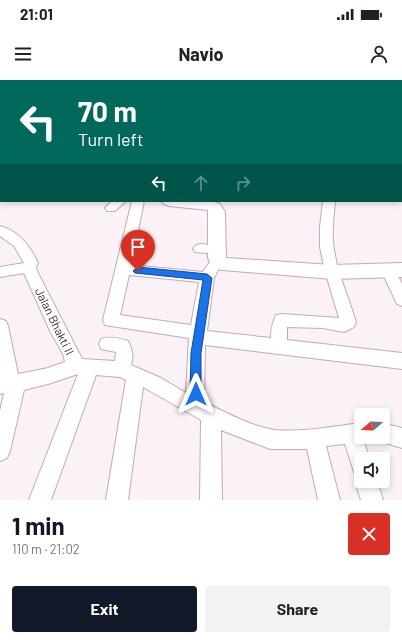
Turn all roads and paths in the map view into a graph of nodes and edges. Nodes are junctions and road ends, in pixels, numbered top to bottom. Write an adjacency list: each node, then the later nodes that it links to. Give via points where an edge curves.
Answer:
1 (138, 202): 9 (street)
2 (190, 202): 4 (street)
3 (329, 202): 12 (street, via 326,229)
4 (212, 203): 7 (street, via 217,212)
5 (0, 230): 8 (street, Jalan Bhakti II, via 19,242 31,263)
6 (200, 249): 7 (street)
7 (218, 256): 12 (street, via 224,264); 13 (street)
8 (29, 267): 11 (street); 20 (street, Jalan Bhakti II, via 60,334)
9 (124, 269): 13 (street); 16 (street, via 111,320)
10 (395, 270): 12 (street); 14 (street)
11 (0, 272)
12 (332, 272): 18 (street, via 347,324 282,320 279,327)
13 (207, 278): 16 (street)
14 (402, 300)
15 (0, 326): 22 (street)
16 (199, 335): 18 (street); 23 (street, via 196,353)
17 (107, 344): 21 (street, via 122,346)
18 (279, 347): 19 (street)
19 (402, 361)
20 (81, 367): 21 (street); 22 (street); 30 (street, via 87,377)
21 (128, 373): 23 (street, via 155,384); 31 (street)
22 (9, 384): 28 (street)
23 (203, 411): 26 (street, via 230,425 270,439); 32 (street)
24 (354, 434): 26 (street)
25 (390, 435): 27 (street)
26 (314, 438): 33 (street)
27 (402, 438)
28 (0, 451)
29 (368, 488): 34 (street)
30 (40, 500)
31 (117, 500)
32 (211, 500)
33 (329, 500)
34 (372, 500)

